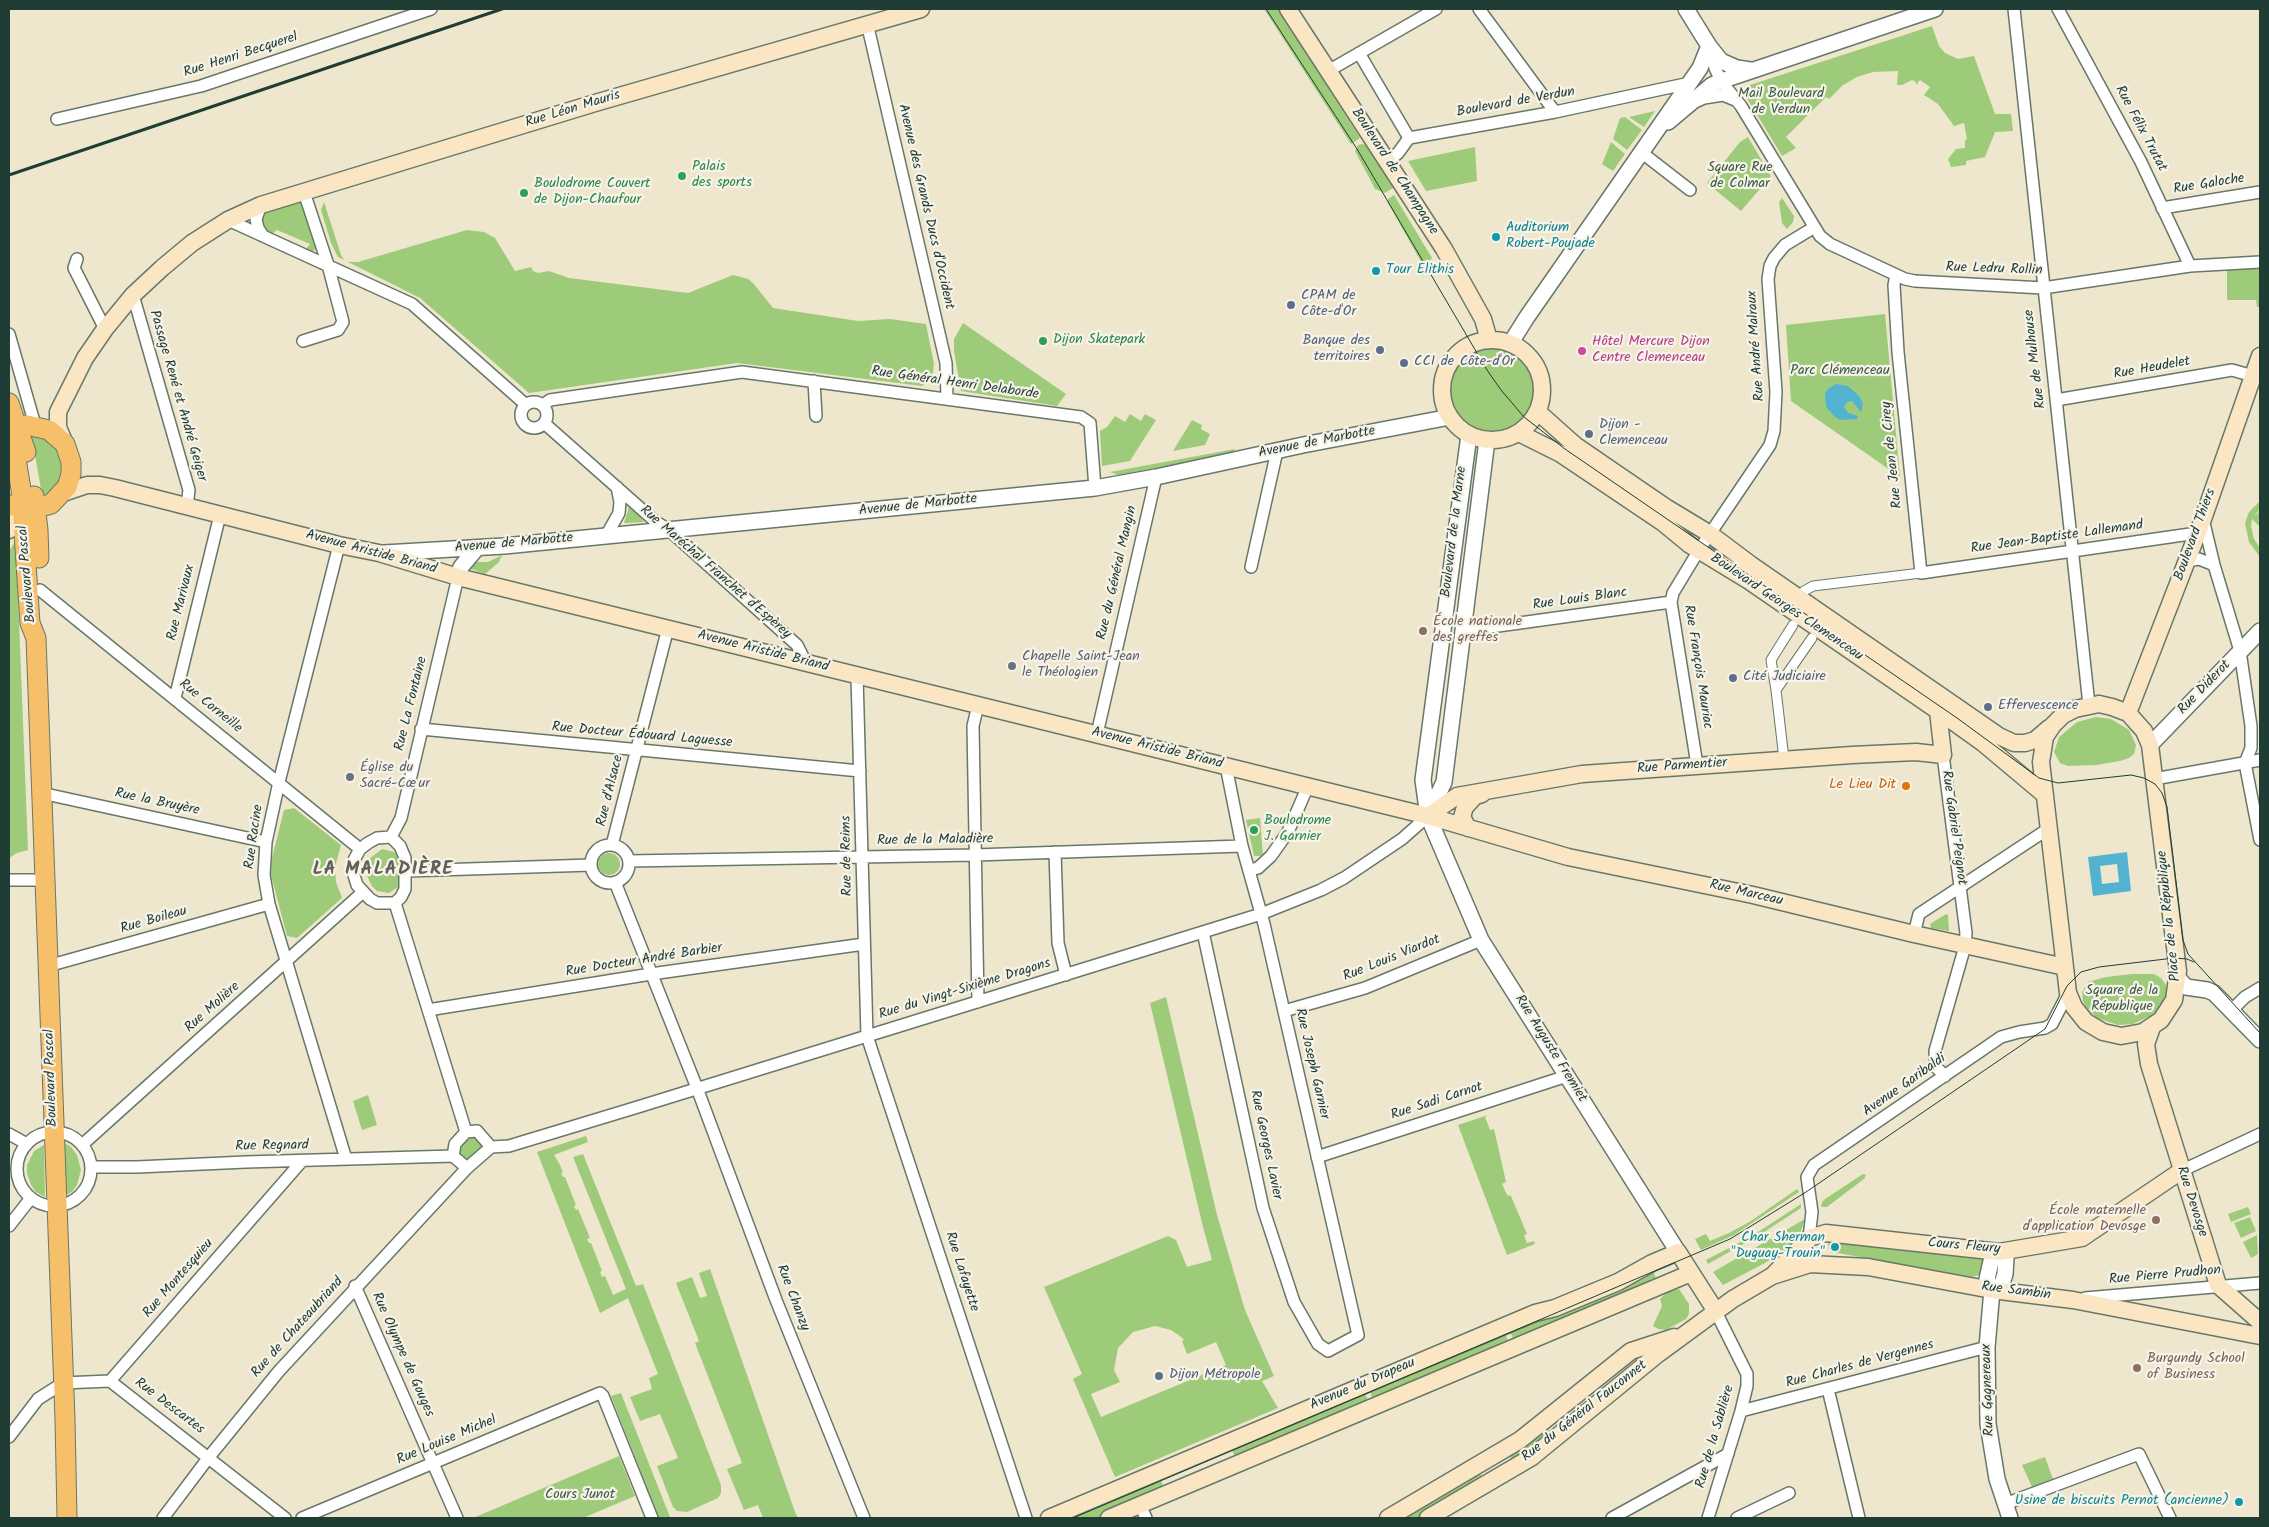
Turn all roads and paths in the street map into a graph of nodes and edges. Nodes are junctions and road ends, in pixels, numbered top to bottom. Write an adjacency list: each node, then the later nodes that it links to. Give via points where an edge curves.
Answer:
1 (431, 9): 22 (street, Rue Henri Becquerel, via 201,86)
2 (920, 9): 10 (main road, Rue Léon Mauris)
3 (1288, 9): 14 (main road, Boulevard de Champagne)
4 (1436, 9): 12 (street)
5 (1479, 9): 21 (street)
6 (1686, 9): 11 (street)
7 (1935, 9): 13 (street)
8 (2014, 9): 40 (street, Rue de Mulhouse)
9 (2058, 9): 31 (street, Rue Félix Trutat, via 2141,162)
10 (867, 23): 28 (main road, Rue Léon Mauris); 50 (street, Avenue des Grands Ducs d'Occident, via 946,363)
11 (1709, 46): 13 (street, via 1721,61); 15 (street); 16 (street)
12 (1359, 53): 14 (street); 24 (street)
13 (1751, 70): 15 (street); 20 (street, via 1737,87)
14 (1328, 71): 26 (main road, Boulevard de Champagne)
15 (1721, 81): 18 (street); 20 (street)
16 (1690, 83): 17 (street, Boulevard de Verdun); 19 (street)
17 (1661, 89): 19 (street, via 1669,92); 21 (street, Boulevard de Verdun)
18 (1690, 104): 20 (street, via 1722,95); 23 (street)
19 (1674, 105): 23 (street)
20 (1742, 106): 33 (street)
21 (1555, 112): 24 (street, Boulevard de Verdun)
22 (57, 119)
23 (1656, 130): 25 (street)
24 (1409, 138): 26 (street)
25 (1641, 152): 27 (street); 46 (street)
26 (1387, 163): 44 (main road, Boulevard de Champagne, via 1444,248 1483,319)
27 (1690, 190)
28 (304, 192): 30 (main road, Rue Léon Mauris); 37 (street)
29 (2260, 192): 31 (street, Rue Galoche)
30 (261, 204): 32 (main road, Rue Léon Mauris); 34 (street, via 256,219)
31 (2162, 208): 38 (street, Rue Félix Trutat)
32 (228, 220): 34 (street); 41 (main road, via 192,243)
33 (1814, 228): 39 (street, Rue Ledru Rollin, via 1824,240); 77 (street, Rue André Malraux, via 1785,245 1770,266 1768,279 1776,392 1774,431 1770,445)
34 (263, 236): 37 (street)
35 (77, 259): 42 (street, via 74,268)
36 (2260, 262): 38 (street, Rue Ledru Rollin)
37 (328, 265): 45 (street, via 343,318 342,326 336,331); 53 (street, via 412,304)
38 (2190, 266): 40 (street, Rue Ledru Rollin)
39 (1896, 275): 40 (street, Rue Ledru Rollin, via 1915,281); 87 (street, Rue Jean de Cirey, via 1898,352)
40 (2043, 288): 51 (street, Rue de Mulhouse)
41 (133, 295): 42 (main road); 71 (street, Passage René et André Geiger, via 189,490)
42 (105, 329): 55 (main road)
43 (9, 334): 60 (street)
44 (1489, 340): 46 (main road); 58 (main road, via 1464,349 1446,371 1442,390)
45 (303, 341)
46 (1510, 344): 56 (main road, via 1525,352 1539,372 1542,388)
47 (2260, 356): 48 (main road, Boulevard Thiers)
48 (2253, 376): 51 (street, Rue Heudelet, via 2232,370); 74 (main road, Boulevard Thiers)
49 (814, 381): 50 (street, Rue Général Henri Delaborde); 54 (street, Rue Général Henri Delaborde, via 742,372 550,400); 57 (street)
50 (947, 398): 69 (street, Rue Général Henri Delaborde, via 1082,417 1090,423)
51 (2056, 400): 82 (street, Rue de Mulhouse)
52 (9, 403): 60 (main road)
53 (525, 404): 54 (street, via 532,401); 59 (street, via 521,412 524,424 536,428)
54 (544, 405): 59 (street, via 547,413)
55 (58, 412): 60 (main road, via 50,420); 65 (main road, via 57,425)
56 (1538, 412): 61 (main road); 77 (main road, Boulevard Georges Clemenceau, via 1575,446)
57 (816, 416)
58 (1450, 417): 62 (main road); 64 (street, Avenue de Marbotte)
59 (544, 424): 68 (street, Rue Maréchal Franchet d'Espèrey)
60 (22, 429): 65 (main road, via 55,434); 72 (main road, via 26,453)
61 (1519, 433): 63 (main road); 81 (main road, Boulevard Georges Clemenceau, via 1561,454)
62 (1469, 435): 63 (main road); 94 (street, Boulevard de la Marne)
63 (1487, 440): 95 (street, Boulevard de la Marne)
64 (1277, 451): 66 (street, Avenue de Marbotte); 86 (street)
65 (68, 453): 67 (main road, Avenue Aristide Briand, via 76,468); 70 (main road, via 70,480)
66 (1156, 477): 69 (street, Avenue de Marbotte); 112 (street, Rue du Général Mangin)
67 (100, 485): 70 (main road, Avenue Aristide Briand, via 81,486); 71 (main road, Avenue Aristide Briand)
68 (617, 487): 76 (street, Rue Maréchal Franchet d'Espèrey); 78 (street, Rue Maréchal Franchet d'Espèrey, via 619,513)
69 (1095, 488): 76 (street, Avenue de Marbotte)
70 (63, 493): 72 (main road, via 51,504)
71 (187, 506): 73 (main road, Avenue Aristide Briand)
72 (22, 509): 75 (main road); 89 (main road, Boulevard Pascal); 97 (main road, Boulevard Pascal, via 30,623)
73 (220, 515): 79 (main road, Avenue Aristide Briand); 103 (street, Rue Marivaux)
74 (2200, 526): 82 (street, Rue Jean-Baptiste Lallemand); 84 (main road, Boulevard Thiers); 85 (street)
75 (9, 530)
76 (669, 530): 78 (street, Avenue de Marbotte); 100 (street, Rue Maréchal Franchet d'Espèrey, via 798,645)
77 (1710, 534): 81 (street, Rue André Malraux); 109 (main road, Boulevard Georges Clemenceau, via 2007,741 2030,742)
78 (606, 536): 80 (street, Avenue de Marbotte)
79 (339, 545): 83 (main road, Avenue Aristide Briand); 123 (street, Rue Racine)
80 (477, 548): 83 (street, Avenue de Marbotte); 88 (street, via 461,567)
81 (1699, 550): 91 (street, Rue François Mauriac, via 1676,586); 106 (main road, Boulevard Georges Clemenceau)
82 (2072, 550): 87 (street, Rue Jean-Baptiste Lallemand); 105 (street, Rue de Mulhouse)
83 (379, 553): 88 (main road, Avenue Aristide Briand)
84 (2187, 561): 85 (street, via 2199,559); 107 (main road, Boulevard Thiers)
85 (2214, 565): 99 (street)
86 (1251, 567)
87 (1921, 573): 90 (street, via 1813,586)
88 (458, 577): 93 (main road, Avenue Aristide Briand); 111 (street, Rue La Fontaine)
89 (40, 590): 97 (main road, Boulevard Pascal, via 40,624); 103 (street, Rue Corneille)
90 (1804, 592)
91 (1671, 602): 95 (street, Rue Louis Blanc); 120 (street, Rue François Mauriac)
92 (1793, 625): 102 (street, via 1771,660)
93 (668, 628): 100 (main road, Avenue Aristide Briand); 114 (street, Rue d'Alsace)
94 (1443, 629): 95 (street); 128 (street, Boulevard de la Marne, via 1423,780)
95 (1462, 631): 128 (street, Boulevard de la Marne, via 1444,782)
96 (2260, 631): 99 (street, Rue Diderot)
97 (36, 638): 126 (main road, Boulevard Pascal)
98 (1812, 638): 102 (street)
99 (2240, 651): 110 (street); 113 (street, Rue Diderot)
100 (806, 663): 101 (main road, Avenue Aristide Briand)
101 (857, 676): 104 (main road, Avenue Aristide Briand); 121 (street, Rue de Reims)
102 (1776, 690): 116 (street)
103 (175, 698): 123 (street, Rue Corneille)
104 (978, 705): 112 (main road, Avenue Aristide Briand); 138 (street, via 973,726)
105 (2089, 705): 107 (main road, via 2112,707); 109 (main road, via 2074,709)
106 (1938, 711): 115 (main road, Rue Gabriel Peignot); 127 (main road, Boulevard Georges Clemenceau, via 1983,743)
107 (2128, 713): 113 (main road, Place de la République, via 2144,731)
108 (2260, 718): 110 (street)
109 (2053, 725): 127 (main road, via 2045,737 2040,762)
110 (2251, 726): 118 (street, via 2250,748)
111 (421, 729): 114 (street, Rue Docteur Édouard Laguesse); 131 (street, Rue La Fontaine, via 401,818)
112 (1097, 734): 119 (main road, Avenue Aristide Briand)
113 (2150, 746): 122 (main road, Place de la République)
114 (637, 751): 121 (street, Rue Docteur Édouard Laguesse); 134 (street, Rue d'Alsace)
115 (1943, 755): 116 (main road, Rue Parmentier, via 1906,753); 147 (street, Rue Gabriel Peignot)
116 (1784, 759): 120 (main road, Rue Parmentier)
117 (2260, 760): 118 (street)
118 (2245, 763): 122 (street); 132 (street)
119 (1226, 766): 124 (main road, Avenue Aristide Briand); 135 (street, Rue Joseph Garnier)
120 (1697, 766): 125 (main road, Rue Parmentier, via 1582,774)
121 (860, 771): 139 (street, Rue de Reims)
122 (2154, 779): 162 (main road, Place de la République)
123 (279, 782): 133 (street, Rue Racine); 136 (street, Rue Corneille)
124 (1308, 786): 128 (main road, Avenue Aristide Briand); 142 (street, via 1292,823 1271,856 1258,868)
125 (1487, 792): 128 (main road, Rue Parmentier, via 1457,796); 129 (main road, via 1475,796 1465,807 1462,818)
126 (41, 794): 133 (street, Rue la Bruyère); 145 (main road, Boulevard Pascal)
127 (2045, 795): 130 (main road)
128 (1428, 816): 129 (main road, Rue Marceau); 151 (street, Rue du Vingt-Sixième Dragons, via 1402,839 1344,878); 154 (street, Rue Auguste Fremiet)
129 (1468, 828): 153 (main road, Rue Marceau, via 1568,857 1753,895)
130 (2048, 829): 147 (street); 159 (main road)
131 (391, 837): 136 (street, via 377,838); 143 (street, via 400,846)
132 (2260, 840)
133 (266, 842): 150 (street, Rue Racine, via 264,875)
134 (612, 845): 140 (street, via 623,850); 141 (street, via 596,850)
135 (1242, 846): 137 (street, Rue de la Maladière); 142 (street, Rue Joseph Garnier)
136 (360, 849): 148 (street, via 354,860 354,872 357,885)
137 (1055, 852): 138 (street, Rue de la Maladière); 161 (street, via 1058,943)
138 (975, 855): 139 (street, Rue de la Maladière); 165 (street)
139 (863, 857): 140 (street, Rue de la Maladière); 155 (street, Rue de Reims)
140 (629, 861): 146 (street, via 627,873)
141 (591, 865): 143 (street); 146 (street, via 592,873 600,881)
142 (1250, 870): 151 (street, Rue Joseph Garnier)
143 (407, 872): 149 (street, via 406,889)
144 (9, 880): 145 (street)
145 (44, 880): 158 (main road, Boulevard Pascal)
146 (615, 882): 160 (street)
147 (1961, 885): 153 (street, via 1919,914); 156 (street, Rue Gabriel Peignot)
148 (363, 892): 149 (street, via 377,903); 157 (street, Rue Molière)
149 (395, 903): 166 (street)
150 (269, 904): 157 (street, Rue Racine); 158 (street, Rue Boileau)
151 (1262, 914): 152 (street, Rue du Vingt-Sixième Dragons); 167 (street, Rue Joseph Garnier)
152 (1203, 932): 161 (street, Rue du Vingt-Sixième Dragons); 210 (street, Rue Georges Lavier, via 1263,1208 1294,1302 1318,1344)
153 (1914, 934): 156 (main road, Rue Marceau)
154 (1481, 940): 167 (street, Rue Louis Viardot, via 1365,988); 174 (street, Rue Auguste Fremiet)
155 (864, 944): 160 (street, Rue Docteur André Barbier); 170 (street, Rue de Reims)
156 (1965, 946): 159 (main road, Rue Marceau); 175 (street, Rue Gabriel Peignot, via 1935,1051 1936,1066)
157 (287, 961): 182 (street, Rue Molière); 186 (street, Rue Racine)
158 (48, 964): 177 (main road, Boulevard Pascal)
159 (2065, 966): 164 (main road)
160 (651, 974): 166 (street, Rue Docteur André Barbier); 176 (street)
161 (1066, 975): 165 (street, Rue du Vingt-Sixième Dragons)
162 (2178, 978): 168 (street, via 2186,987 2214,993); 169 (main road, Place de la République, via 2173,1004)
163 (2260, 988): 168 (street, via 2235,1006)
164 (2068, 992): 171 (main road, via 2086,1022 2103,1032); 175 (street, Avenue Garibaldi, via 2052,1024 2001,1037)
165 (978, 1002): 170 (street, Rue du Vingt-Sixième Dragons)
166 (428, 1010): 178 (street)
167 (1284, 1011): 185 (street, Rue Joseph Garnier)
168 (2236, 1014): 172 (street)
169 (2152, 1027): 171 (main road, Place de la République); 173 (main road, via 2146,1044)
170 (867, 1036): 176 (street, Rue du Vingt-Sixième Dragons); 229 (street, Rue Lafayette)
171 (2121, 1036): 173 (main road, via 2130,1041)
172 (2260, 1040)
173 (2149, 1064): 190 (main road, Rue Devosge)
174 (1567, 1076): 185 (street, Rue Sadi Carnot); 195 (street, Rue Auguste Fremiet)
175 (1945, 1076): 194 (street, Avenue Garibaldi, via 1814,1165 1807,1177 1812,1212)
176 (697, 1088): 183 (street, Rue du Vingt-Sixième Dragons, via 509,1146); 228 (street, Rue Chanzy, via 776,1300)
177 (54, 1132): 181 (street, via 38,1136); 182 (street, via 71,1136); 192 (main road, Boulevard Pascal)
178 (466, 1132): 183 (street, via 477,1131); 184 (street, via 455,1144)
179 (9, 1134): 181 (street)
180 (2260, 1134): 190 (street)
181 (27, 1144): 191 (street, via 18,1158 17,1174 22,1189)
182 (82, 1145): 188 (street)
183 (491, 1147): 189 (street, Rue de Chateaubriand)
184 (453, 1156): 186 (street, Rue Regnard); 189 (street)
185 (1317, 1157): 210 (street, Rue Joseph Garnier, via 1358,1335)
186 (346, 1159): 187 (street, Rue Regnard)
187 (302, 1161): 188 (street, Rue Regnard); 211 (street, Rue Montesquieu)
188 (91, 1167): 192 (street, via 84,1191 71,1203)
189 (467, 1168): 202 (street, Rue de Chateaubriand)
190 (2181, 1171): 196 (main road, Cours Fleury, via 2082,1238); 201 (main road, Rue Devosge)
191 (31, 1198): 192 (street, via 40,1204); 193 (street)
192 (56, 1206): 212 (main road, Boulevard Pascal)
193 (9, 1226)
194 (1806, 1241): 196 (main road, Cours Fleury, via 1826,1233); 197 (main road); 198 (main road)
195 (1678, 1252): 199 (main road, Rue Auguste Fremiet); 230 (main road, Avenue du Drapeau, via 1556,1308 1528,1315)
196 (1999, 1252): 203 (street, Rue Gagnereaux, via 1992,1257 1986,1279)
197 (1810, 1264): 198 (main road, Rue Sambin); 203 (main road, Rue Sambin, via 1868,1267)
198 (1776, 1272): 205 (main road, Rue Sambin, via 1765,1269)
199 (1691, 1273): 205 (main road, Rue Auguste Fremiet); 221 (main road, Avenue du Drapeau)
200 (2260, 1283): 201 (street, Rue Pierre Prudhon)
201 (2218, 1285): 204 (street, Rue Pierre Prudhon); 206 (main road)
202 (355, 1286): 217 (street, Rue de Chateaubriand, via 279,1371); 218 (street, Rue Olympe de Gouges)
203 (1992, 1290): 204 (main road, Rue Sambin); 209 (street, Rue Gagnereaux)
204 (2073, 1300): 208 (main road, Rue Sambin)
205 (1712, 1305): 207 (main road, Rue du Général Fauconnet); 214 (street, Rue de la Sablière, via 1747,1374)
206 (2260, 1322)
207 (1688, 1333): 232 (main road, Rue du Général Fauconnet, via 1631,1351 1520,1440); 233 (main road, Rue du Général Fauconnet, via 1532,1457)
208 (2260, 1336)
209 (1987, 1347): 213 (street, Rue Charles de Vergennes); 220 (street, Rue Gagnereaux, via 1988,1424 1997,1479)
210 (1328, 1351)
211 (110, 1382): 212 (street); 217 (street, Rue Descartes)
212 (63, 1383): 215 (street, via 38,1399); 222 (main road, Boulevard Pascal)
213 (1828, 1389): 214 (street, Rue Charles de Vergennes); 237 (street)
214 (1741, 1411): 216 (street, Rue de la Sablière)
215 (9, 1437)
216 (1728, 1454): 234 (street); 235 (street, Rue de la Sablière)
217 (209, 1457): 223 (street, Rue de Chateaubriand); 224 (street, Rue Descartes)
218 (432, 1464): 225 (street, Rue Louise Michel); 226 (street, Rue Olympe de Gouges); 227 (street, Rue Louise Michel, via 600,1393)
219 (1789, 1492): 236 (street)
220 (2007, 1511): 238 (street, via 2139,1454)
221 (1143, 1512): 231 (main road, Avenue du Drapeau)
222 (67, 1518)
223 (163, 1518)
224 (285, 1518)
225 (302, 1518)
226 (457, 1518)
227 (652, 1518)
228 (864, 1518)
229 (1026, 1518)
230 (1048, 1518)
231 (1109, 1518)
232 (1388, 1518)
233 (1428, 1518)
234 (1612, 1518)
235 (1708, 1518)
236 (1737, 1518)
237 (1859, 1518)
238 (2170, 1518)

